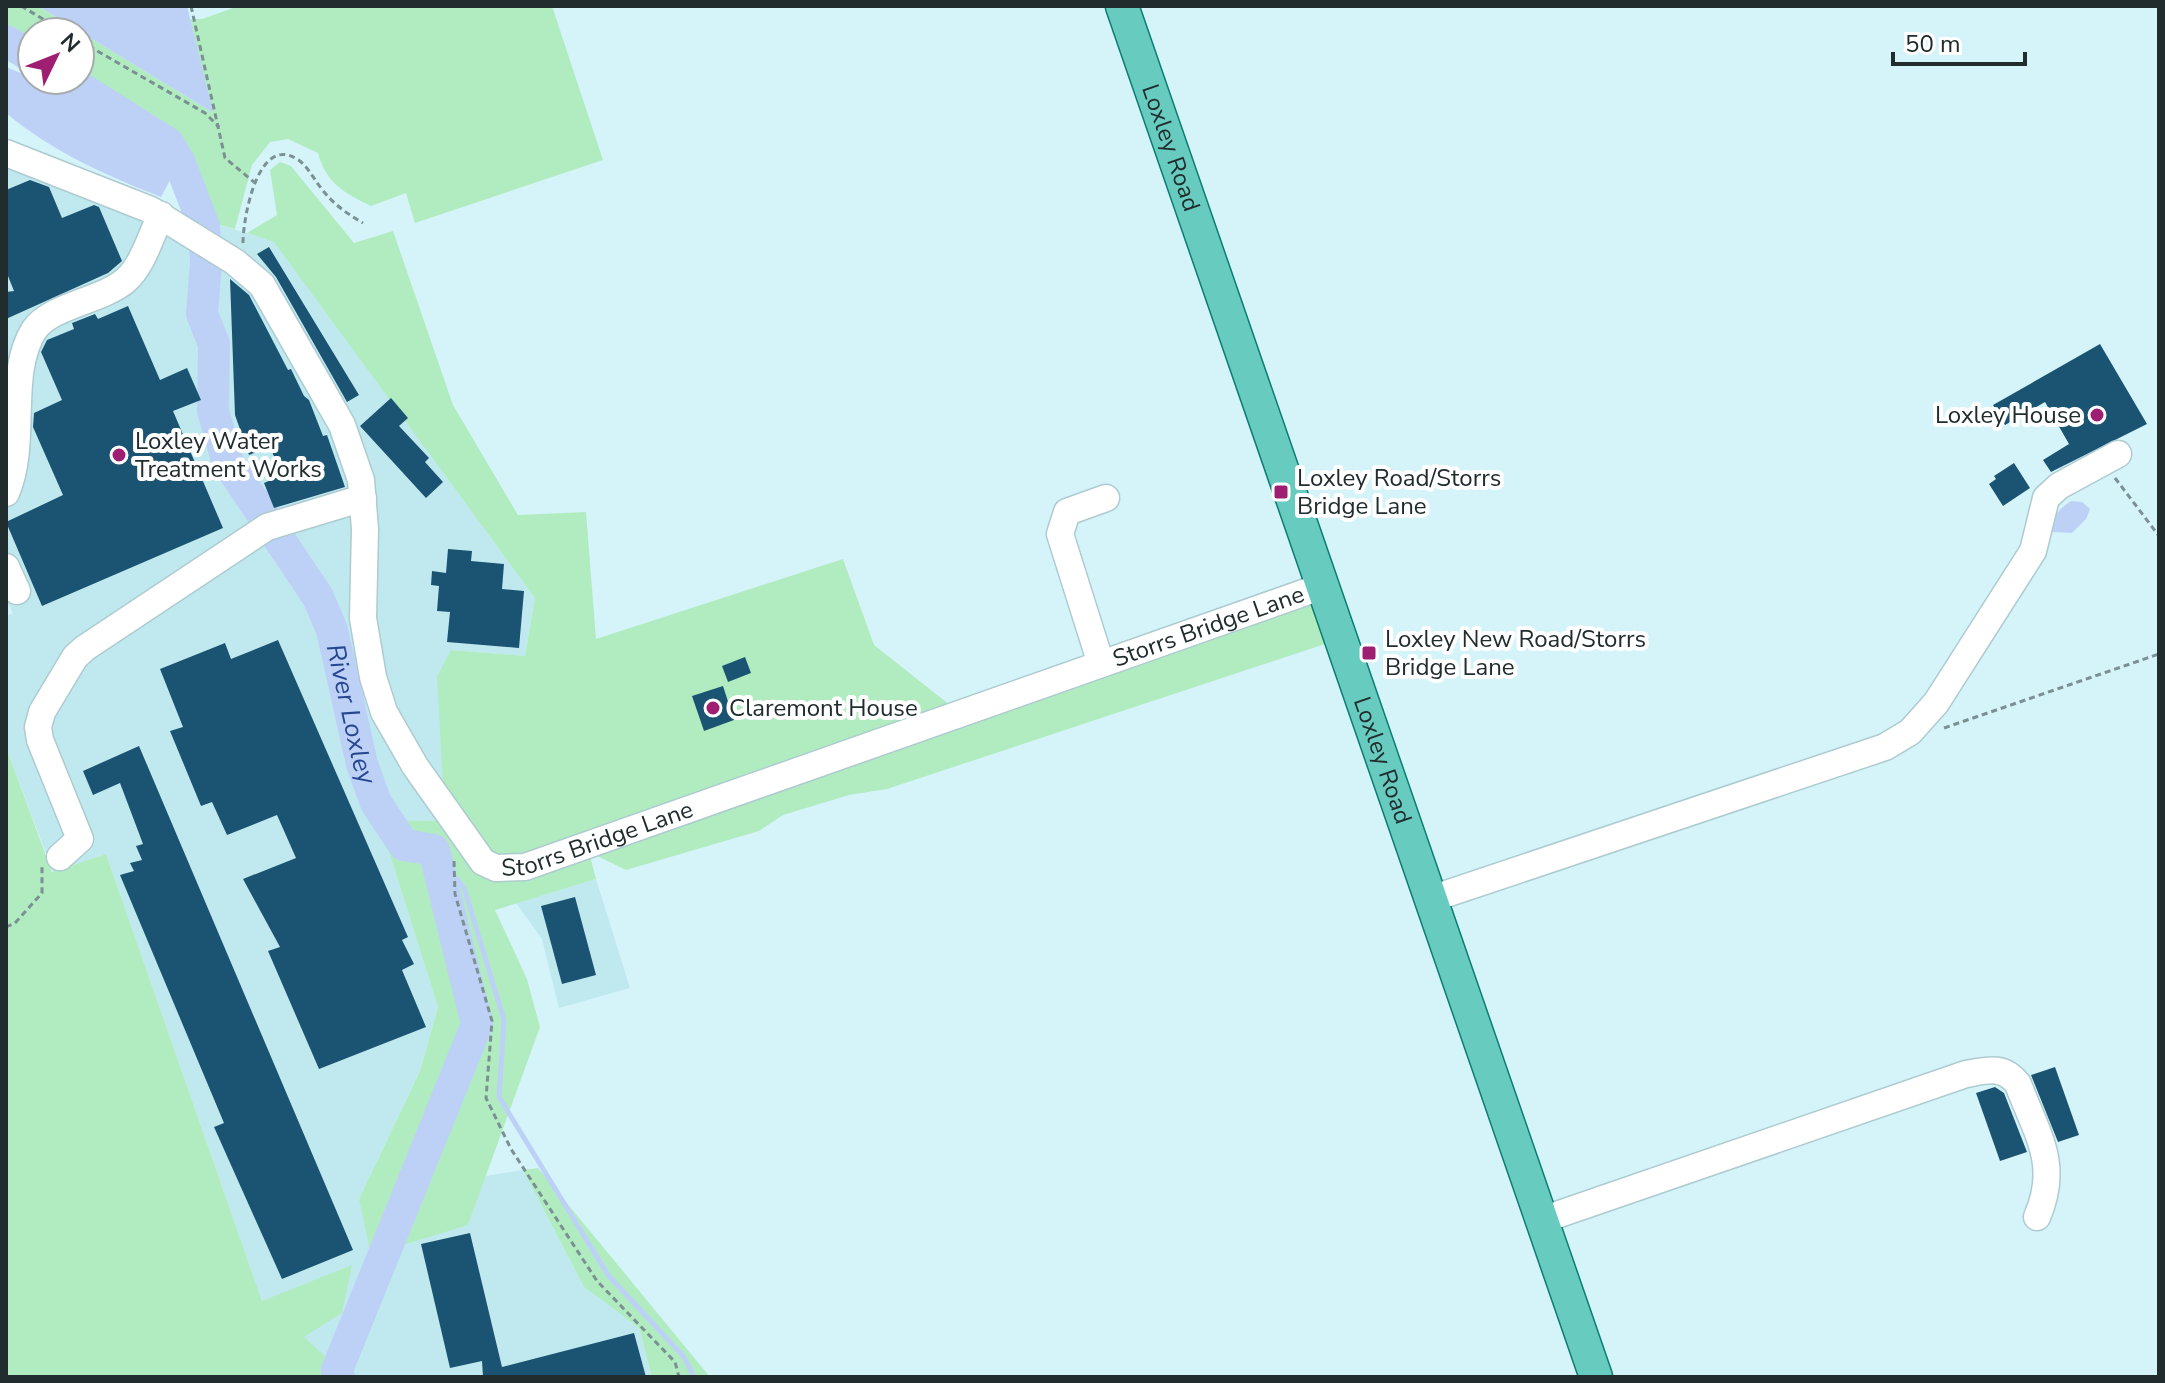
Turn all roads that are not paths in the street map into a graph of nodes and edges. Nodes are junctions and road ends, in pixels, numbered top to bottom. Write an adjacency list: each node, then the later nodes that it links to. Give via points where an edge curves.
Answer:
1 (1122, 6): 8 (main road, Loxley Road)
2 (6, 153): 3 (street, Storrs Bridge Lane)
3 (171, 221): 5 (street, via 126,280 46,318 35,329 23,356 15,472); 6 (street, Storrs Bridge Lane, via 251,273 275,304 342,425)
4 (2111, 458): 11 (street, via 2046,498 2033,551 1936,703 1910,732 1885,747)
5 (6, 493)
6 (363, 498): 9 (street, Storrs Bridge Lane, via 363,618 384,712 469,843 483,862 496,868 525,867); 10 (street, via 285,520 249,537 75,657 38,727 80,839)
7 (1106, 498): 9 (street, via 1067,512 1060,534)
8 (1323, 586): 9 (street, Storrs Bridge Lane); 11 (main road, Loxley Road)
9 (1101, 664)
10 (49, 862)
11 (1431, 899): 13 (main road, Loxley Road)
12 (2037, 1217): 13 (street, via 2047,1193 2049,1166 2018,1084 2011,1074 1996,1069 1966,1074)
13 (1542, 1220): 14 (main road, Loxley Road)
14 (1596, 1377)

